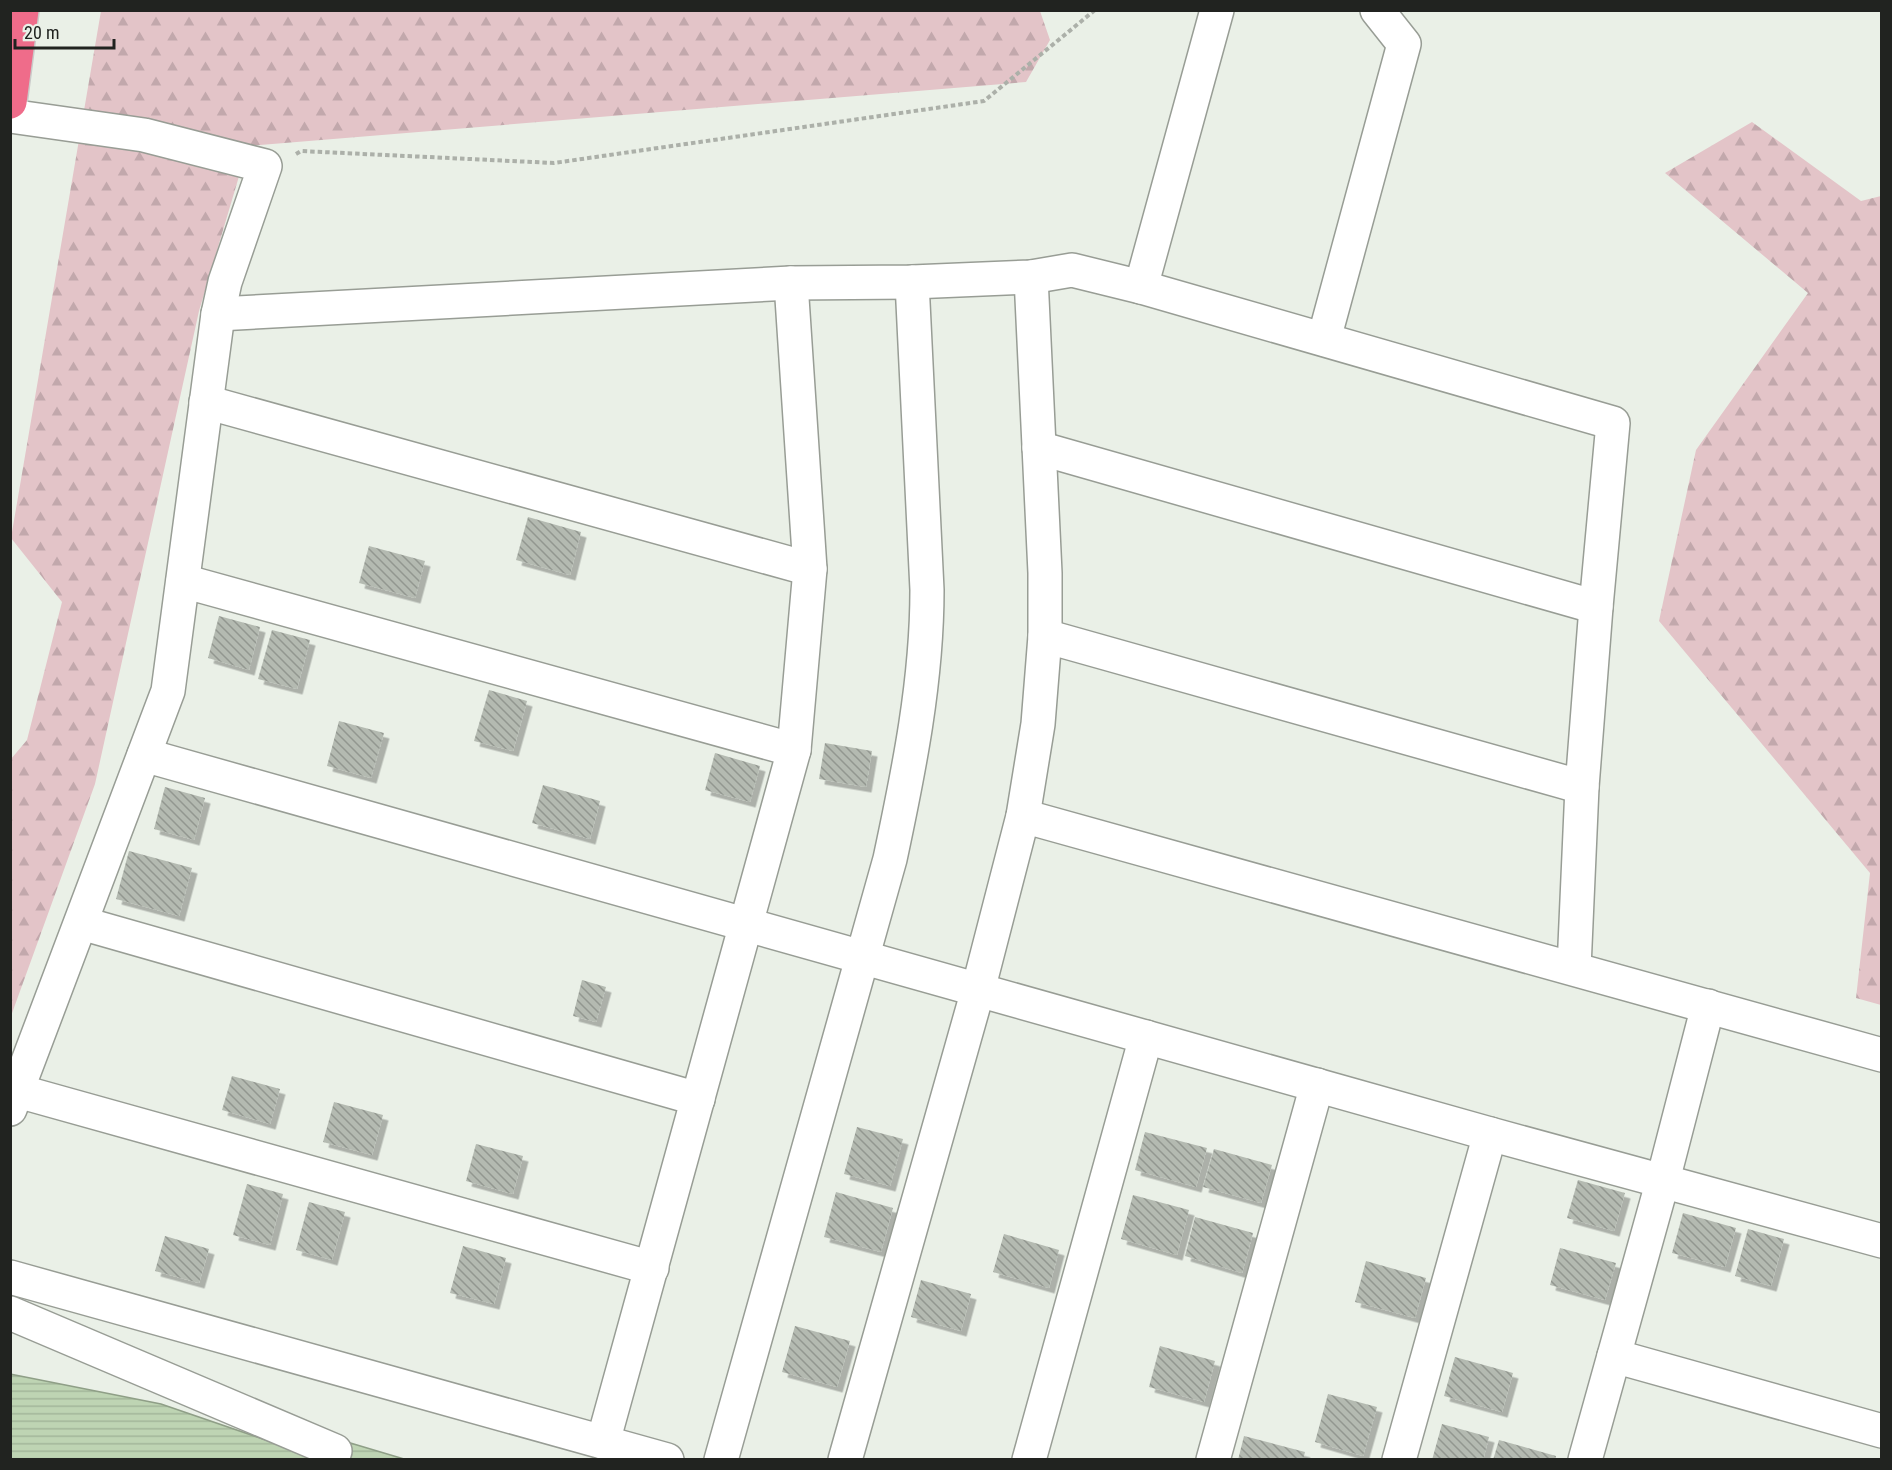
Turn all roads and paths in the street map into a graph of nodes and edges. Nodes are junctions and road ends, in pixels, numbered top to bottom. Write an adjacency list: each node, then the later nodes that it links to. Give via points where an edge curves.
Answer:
1 (22, 10): 5 (highway)
2 (1095, 10): 7 (path, via 984,101 554,163 301,151)
3 (1218, 10): 11 (street)
4 (1377, 10): 13 (street, via 1404,44)
5 (10, 102)
6 (10, 116): 7 (street, via 144,135)
7 (264, 166): 12 (street)
8 (1031, 277): 9 (street); 11 (street, via 1072,270); 15 (street)
9 (912, 282): 10 (street); 26 (street, via 927,636 909,770)
10 (791, 283): 12 (street); 16 (street)
11 (1141, 287): 13 (street)
12 (218, 314): 14 (street)
13 (1324, 339): 18 (street, via 1613,423)
14 (206, 402): 16 (street); 17 (street)
15 (1039, 448): 18 (street); 19 (street, via 1046,573)
16 (810, 569): 20 (street)
17 (183, 581): 20 (street); 21 (street, via 168,691)
18 (1596, 607): 22 (street)
19 (1045, 636): 22 (street); 23 (street, via 1038,724)
20 (794, 750): 25 (street)
21 (144, 755): 24 (street); 25 (street)
22 (1582, 787): 27 (street)
23 (1023, 816): 27 (street); 28 (street)
24 (81, 923): 33 (street); 34 (street)
25 (747, 924): 26 (street); 33 (street)
26 (863, 957): 28 (street); 46 (street)
27 (1574, 968): 29 (street)
28 (978, 990): 30 (street); 47 (street)
29 (1708, 1006): 31 (street); 36 (street)
30 (1146, 1037): 32 (street); 48 (street)
31 (1881, 1055)
32 (1317, 1085): 35 (street); 49 (street)
33 (698, 1099): 38 (street)
34 (14, 1100): 38 (street)
35 (1490, 1134): 36 (street); 50 (street)
36 (1663, 1180): 37 (street); 41 (street)
37 (1881, 1241)
38 (652, 1268): 43 (street)
39 (10, 1277): 43 (street)
40 (10, 1313): 44 (street)
41 (1614, 1356): 42 (street); 51 (street)
42 (1881, 1431)
43 (603, 1442): 45 (street)
44 (335, 1450)
45 (667, 1460)
46 (721, 1460)
47 (845, 1460)
48 (1029, 1460)
49 (1213, 1460)
50 (1399, 1460)
51 (1585, 1460)

